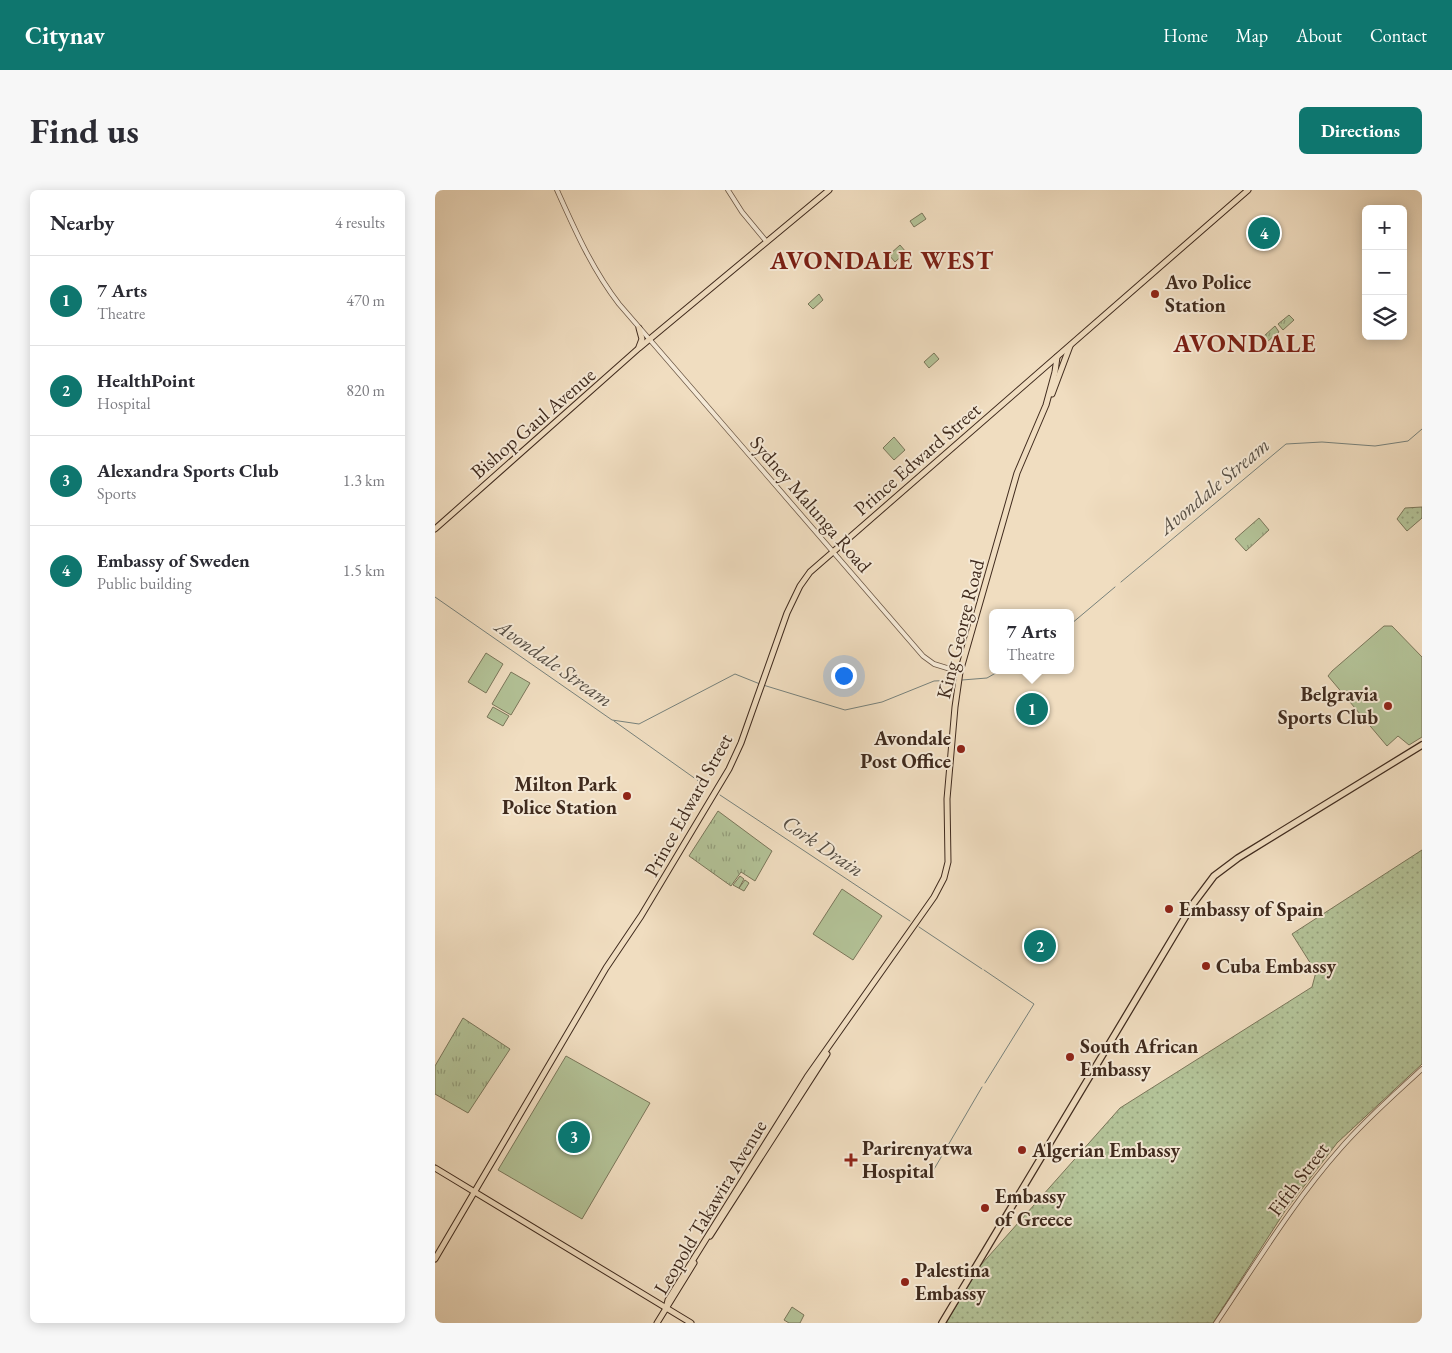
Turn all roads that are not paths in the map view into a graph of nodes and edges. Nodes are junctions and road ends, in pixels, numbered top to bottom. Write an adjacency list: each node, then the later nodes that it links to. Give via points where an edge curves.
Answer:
1 (557, 190): 6 (street, Sydney Malunga Road, via 604,285)
2 (728, 190): 5 (street)
3 (829, 190): 5 (main road, Bishop Gaul Avenue)
4 (1248, 190): 8 (main road)
5 (766, 242): 7 (main road, Bishop Gaul Avenue)
6 (639, 328): 7 (street, Sydney Malunga Road); 9 (main road, via 642,340)
7 (650, 339): 9 (main road, Bishop Gaul Avenue); 16 (street, Sydney Malunga Road)
8 (1070, 345): 10 (main road, Prince Edward Street); 11 (main road, King George Road)
9 (639, 348): 15 (main road, Bishop Gaul Avenue)
10 (1057, 357): 11 (main road); 12 (main road, Prince Edward Street); 13 (main road, King George Road)
11 (1064, 366): 14 (main road, King George Road)
12 (1043, 369): 13 (main road); 16 (main road, Prince Edward Street)
13 (1055, 372): 14 (main road, King George Road)
14 (1046, 405): 17 (main road, King George Road, via 1017,473)
15 (435, 529)
16 (832, 552): 17 (street, Sydney Malunga Road, via 923,656 935,664); 22 (main road, Prince Edward Street, via 810,572 787,613 741,744 729,769)
17 (960, 672): 19 (main road, King George Road, via 947,799 946,871 939,890)
18 (1422, 745): 27 (highway, via 1214,876 1193,904)
19 (917, 921): 24 (main road, Leopold Takawira Avenue, via 807,1077 718,1217)
20 (1422, 1069): 28 (street, Fifth Street, via 1329,1161 1295,1205)
21 (435, 1168): 22 (main road)
22 (475, 1192): 23 (main road, Prince Edward Street); 24 (main road)
23 (435, 1259)
24 (666, 1308): 25 (main road, Leopold Takawira Avenue); 26 (main road)
25 (657, 1323)
26 (691, 1323)
27 (942, 1323)
28 (1216, 1323)

